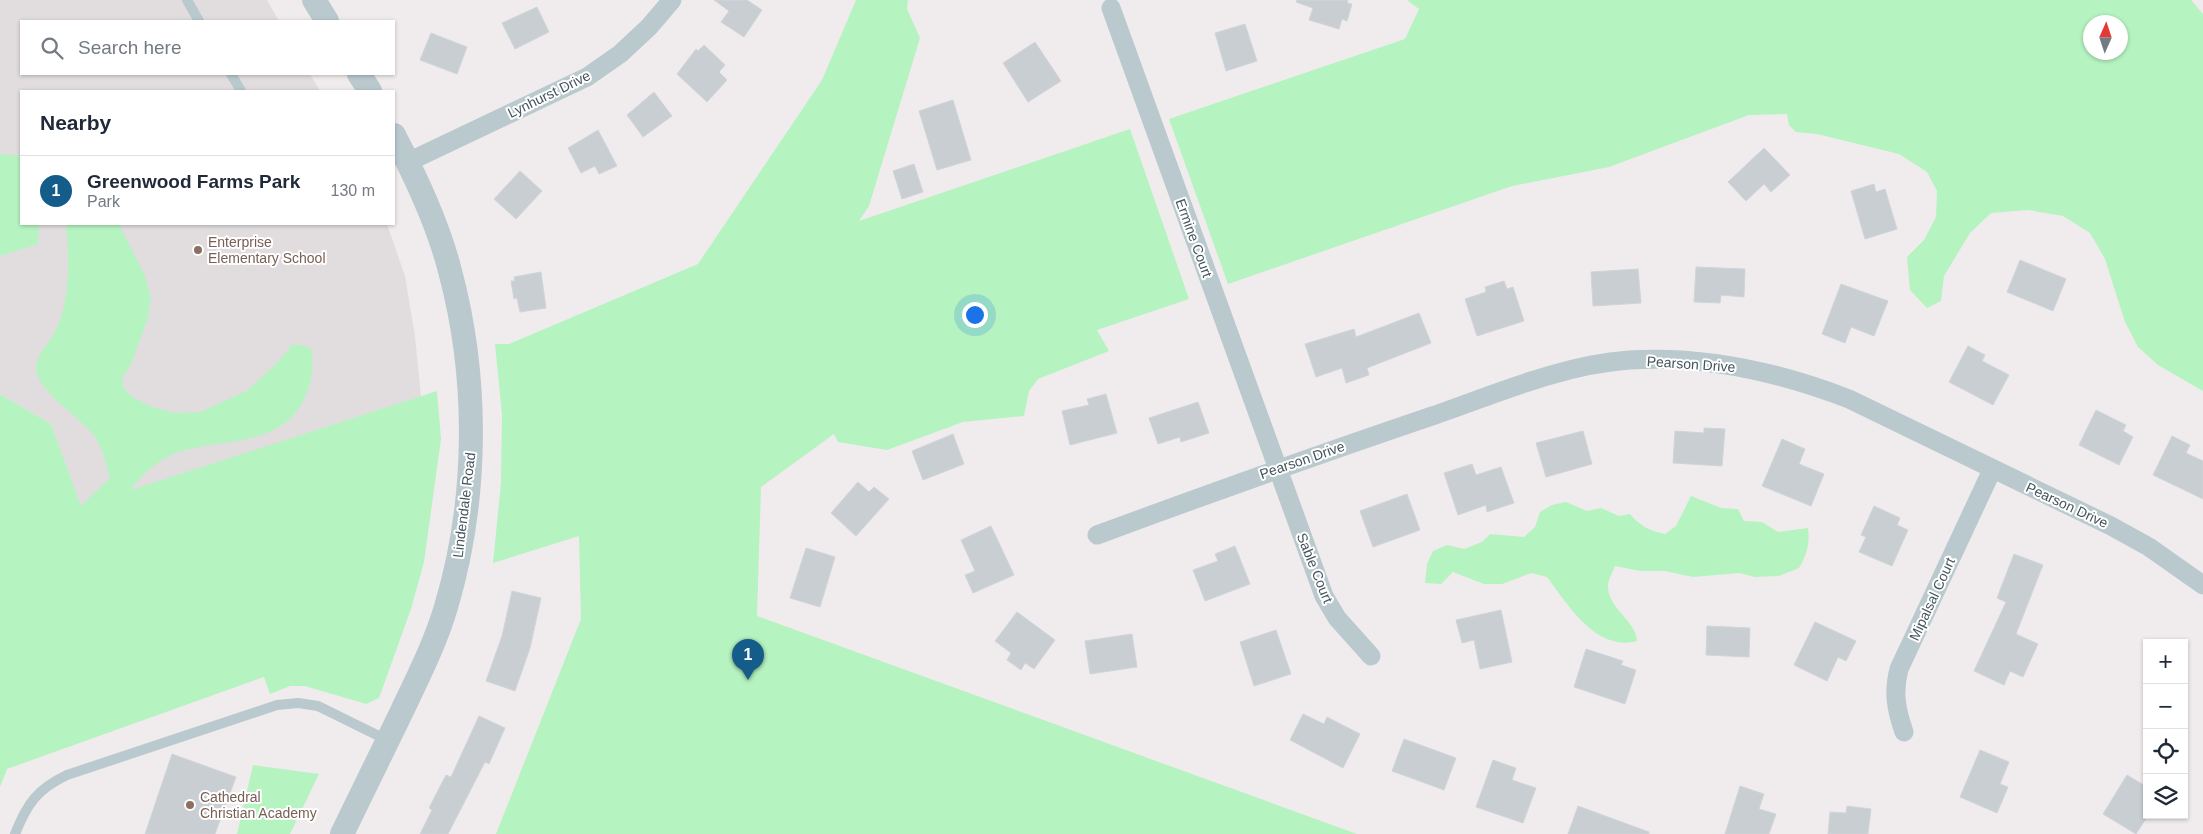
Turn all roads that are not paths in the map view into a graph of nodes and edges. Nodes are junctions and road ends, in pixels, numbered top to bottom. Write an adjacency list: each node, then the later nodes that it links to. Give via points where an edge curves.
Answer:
1 (186, 0): 5 (lane)
2 (314, 0): 6 (street)
3 (672, 0): 12 (street, Lynhurst Drive, via 620,54 587,77)
4 (1112, 8): 13 (street, Ermine Court)
5 (198, 20)
6 (326, 20)
7 (232, 75): 9 (lane)
8 (360, 75): 10 (street)
9 (241, 90)
10 (369, 90)
11 (395, 136): 12 (street, Lindendale Road)
12 (408, 162): 19 (street, Lindendale Road, via 450,270 460,314 471,445 467,505 446,608 429,654)
13 (1278, 468): 14 (street, Pearson Drive, via 1544,377 1596,364 1671,360 1736,366 1812,384); 15 (street, Pearson Drive); 17 (street, Sable Court, via 1324,596 1337,618)
14 (1992, 470): 16 (street, Pearson Drive, via 2126,534); 18 (street, Mipalsal Court, via 1899,669 1895,696)
15 (1097, 535)
16 (2203, 585)
17 (1372, 656)
18 (1904, 732)
19 (388, 740): 20 (lane, via 318,706 298,703 277,705 52,782 25,810); 21 (street, Lindendale Road)
20 (15, 834)
21 (342, 834)

